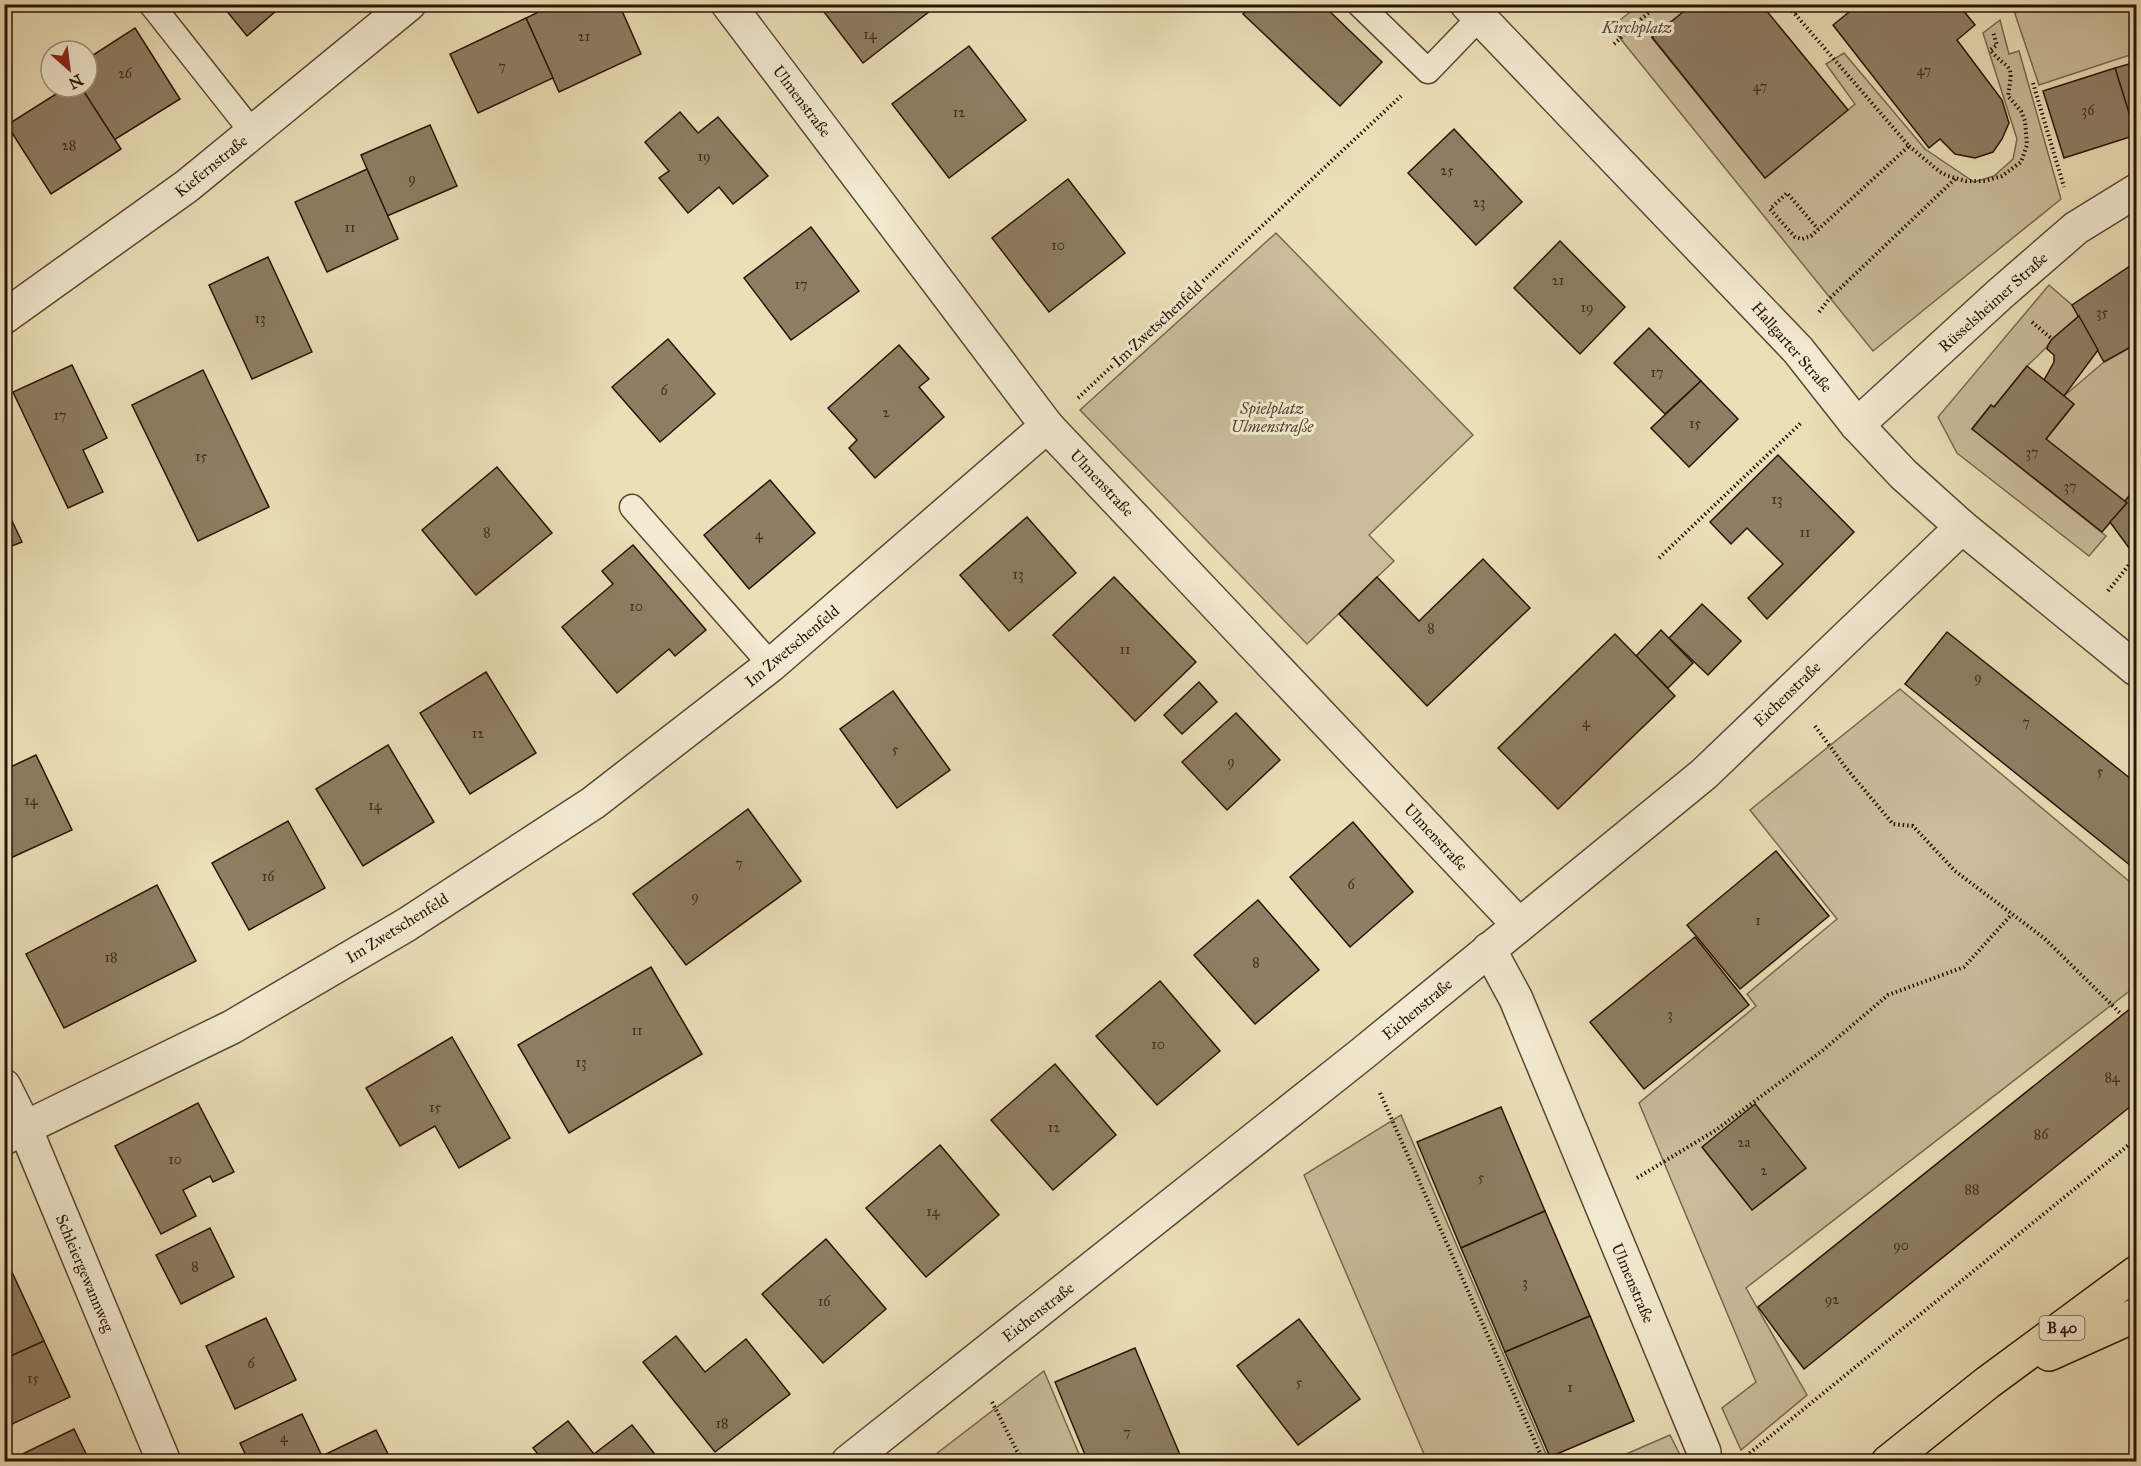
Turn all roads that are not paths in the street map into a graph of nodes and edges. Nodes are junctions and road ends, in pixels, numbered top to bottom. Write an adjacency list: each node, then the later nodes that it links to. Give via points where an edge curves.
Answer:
1 (151, 4): 6 (lane)
2 (409, 4): 6 (street, Kiefernstraße)
3 (728, 4): 10 (street, Ulmenstraße)
4 (1359, 4): 5 (lane, via 1428,71)
5 (1473, 11): 9 (street, Hallgarter Straße, via 1798,350)
6 (252, 133): 8 (street, Kiefernstraße, via 187,186)
7 (2136, 191): 9 (street, Rüsselsheimer Straße, via 2076,228)
8 (4, 317)
9 (1857, 425): 12 (street, Hallgarter Straße)
10 (1047, 426): 13 (street, Im Zwetschenfeld); 15 (street, Ulmenstraße)
11 (632, 507): 13 (lane)
12 (1962, 527): 14 (street, Hallgarter Straße); 15 (street, Eichenstraße, via 1704,774)
13 (771, 665): 18 (street, Im Zwetschenfeld, via 593,803 406,925 232,1027)
14 (2136, 669)
15 (1519, 925): 16 (street, Eichenstraße)
16 (1490, 949): 22 (street, Ulmenstraße, via 1516,999); 24 (street, Eichenstraße)
17 (4, 1086): 18 (street, Schleiergewannweg)
18 (15, 1133): 23 (street, Schleiergewannweg)
19 (2136, 1273): 21 (main road, B 40)
20 (2136, 1315): 21 (main road, B 40)
21 (1987, 1383): 25 (main road, B 40)
22 (1704, 1452)
23 (164, 1461)
24 (848, 1461)
25 (1888, 1461)

